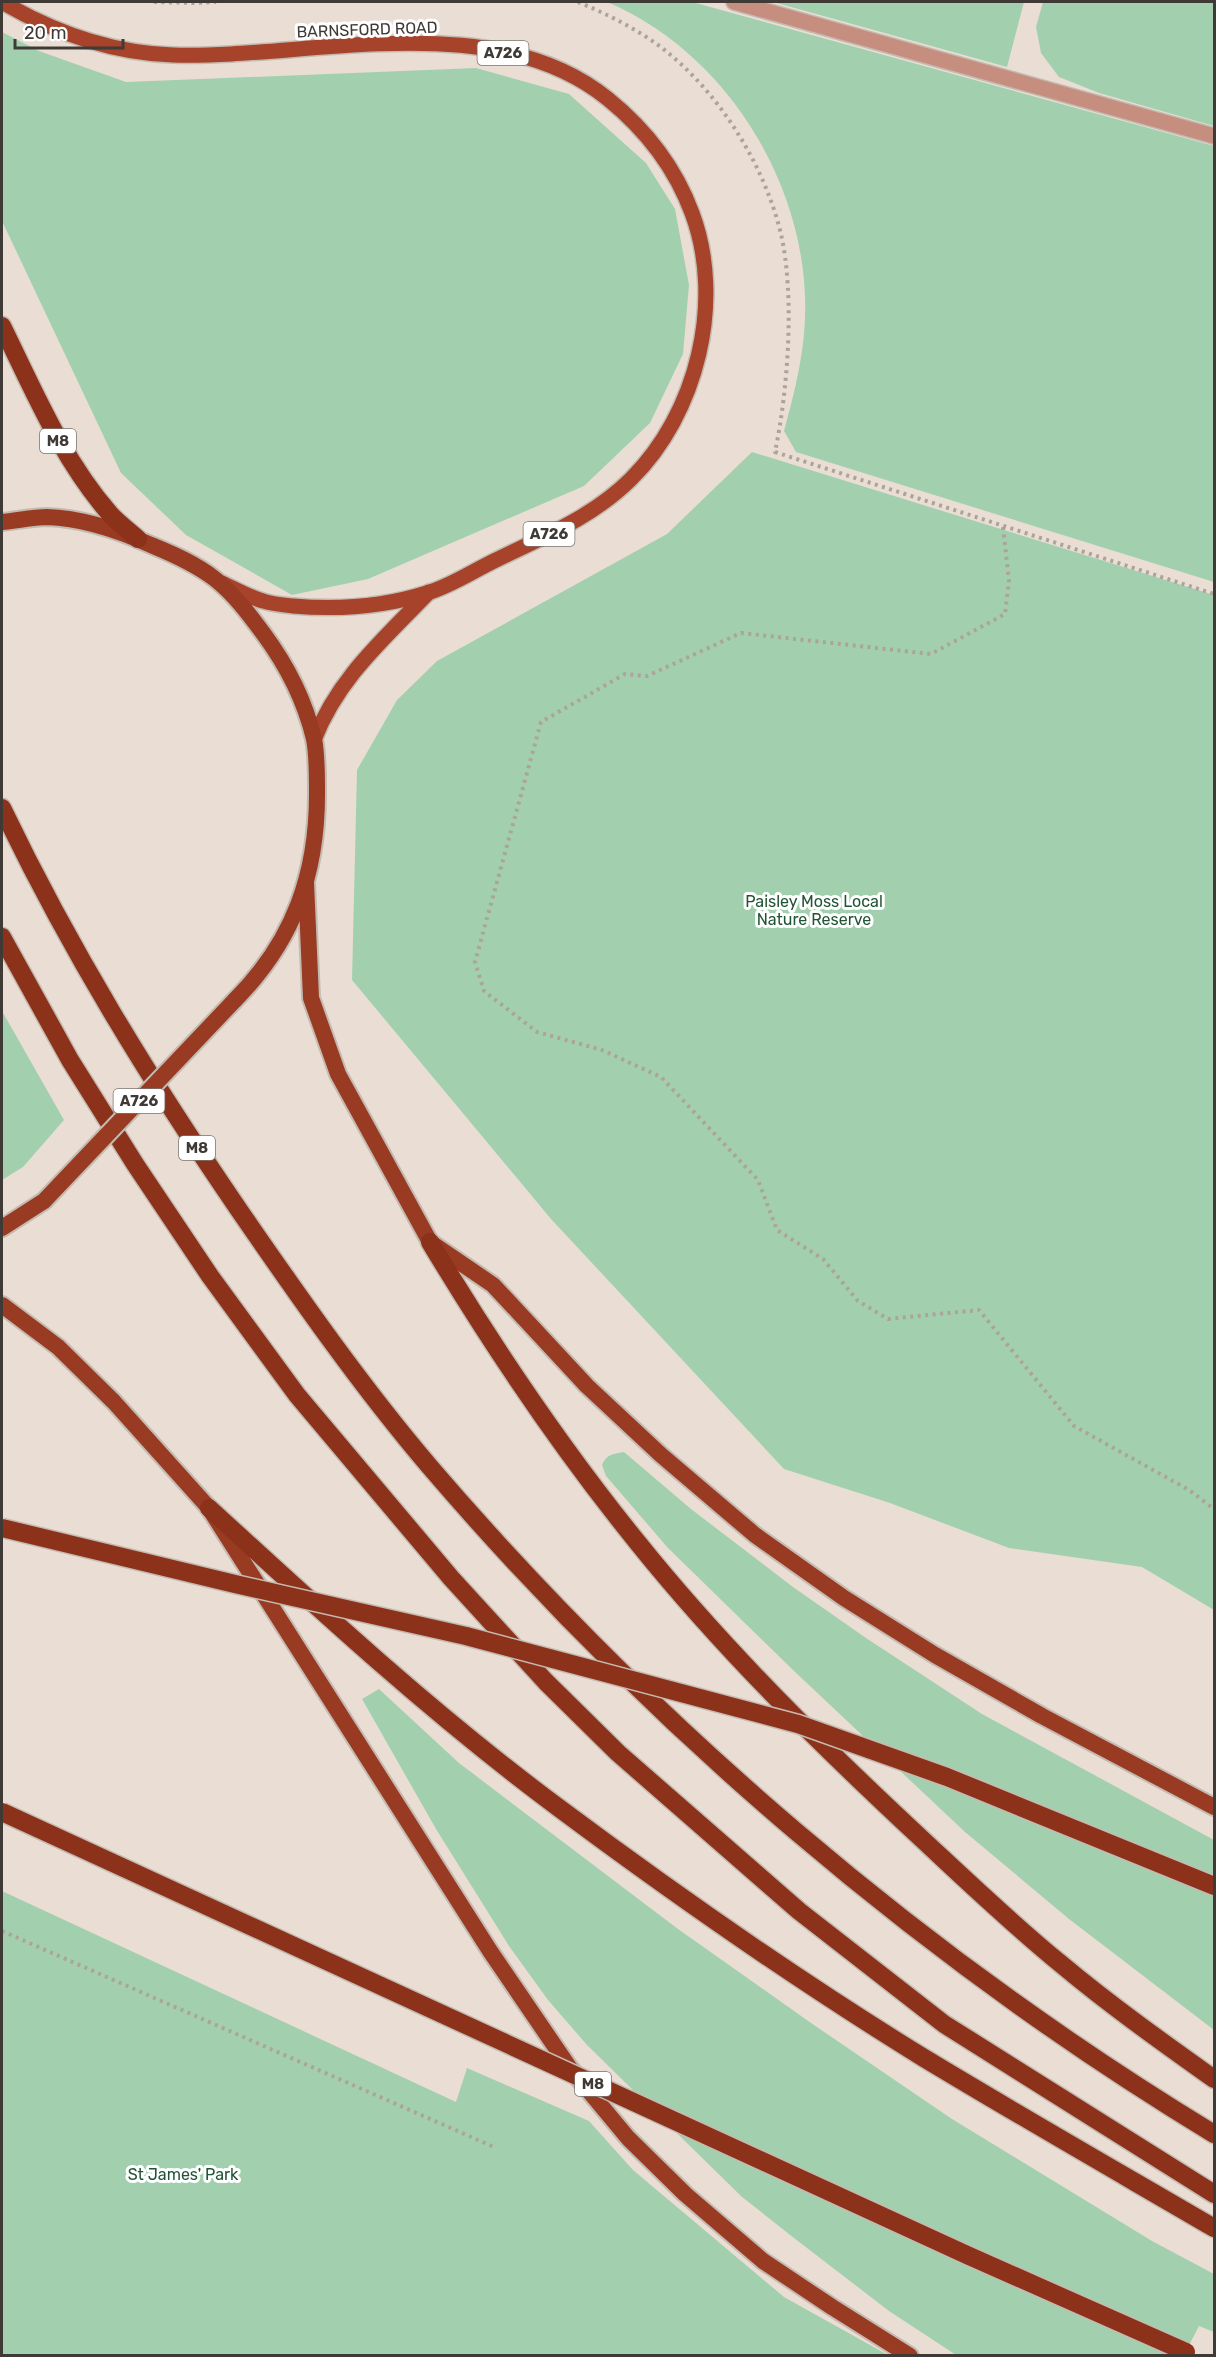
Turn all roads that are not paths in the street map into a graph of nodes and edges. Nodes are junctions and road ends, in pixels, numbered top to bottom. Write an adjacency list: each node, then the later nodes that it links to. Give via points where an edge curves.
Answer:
1 (734, 2): 3 (lane)
2 (2, 3): 8 (main road, BARNSFORD ROAD / A726, via 61,32 130,51 212,54 444,43 509,54 542,62 603,95 656,147 692,213 702,245 705,279 700,349 686,397 672,426 654,454 599,506)
3 (1215, 136)
4 (2, 326): 6 (highway, M8, via 59,444 111,515)
5 (2, 522): 6 (highway, A726, via 46,517 84,523)
6 (138, 539): 7 (highway, A726)
7 (216, 580): 8 (main road, BARNSFORD ROAD / A726, via 263,602 322,608 358,608); 9 (highway, A726, via 252,619 283,663)
8 (429, 592): 9 (main road, BARNSFORD ROAD / A726, via 348,678 333,698)
9 (314, 740): 11 (highway, A726, via 317,804)
10 (2, 808): 22 (highway, M8, via 106,1006 254,1232 428,1465 554,1604 679,1726 797,1833 1003,1994)
11 (306, 883): 13 (highway, A726, bridge, via 296,913 264,968 44,1201); 14 (highway, via 310,998 338,1074)
12 (2, 937): 23 (highway, via 70,1060 210,1276 297,1395 451,1578 546,1682 618,1754 799,1911 944,2024)
13 (2, 1228)
14 (430, 1242): 18 (highway, via 493,1285 587,1386 661,1455 756,1535 826,1586 1041,1716); 21 (highway, via 518,1383 567,1451 638,1544 741,1662 865,1786 996,1907 1155,2038)
15 (2, 1305): 16 (highway, via 58,1347 114,1402)
16 (209, 1508): 24 (highway, via 437,1713 558,1808 721,1925 923,2057); 26 (highway, via 490,1951 569,2067 628,2138 685,2194 763,2260)
17 (2, 1528): 20 (highway, bridge, via 466,1636 798,1724 948,1777)
18 (1215, 1807)
19 (2, 1812): 25 (highway, M8, bridge)
20 (1215, 1886)
21 (1215, 2079)
22 (1215, 2134)
23 (1215, 2194)
24 (1215, 2228)
25 (1189, 2354)
26 (910, 2355)

